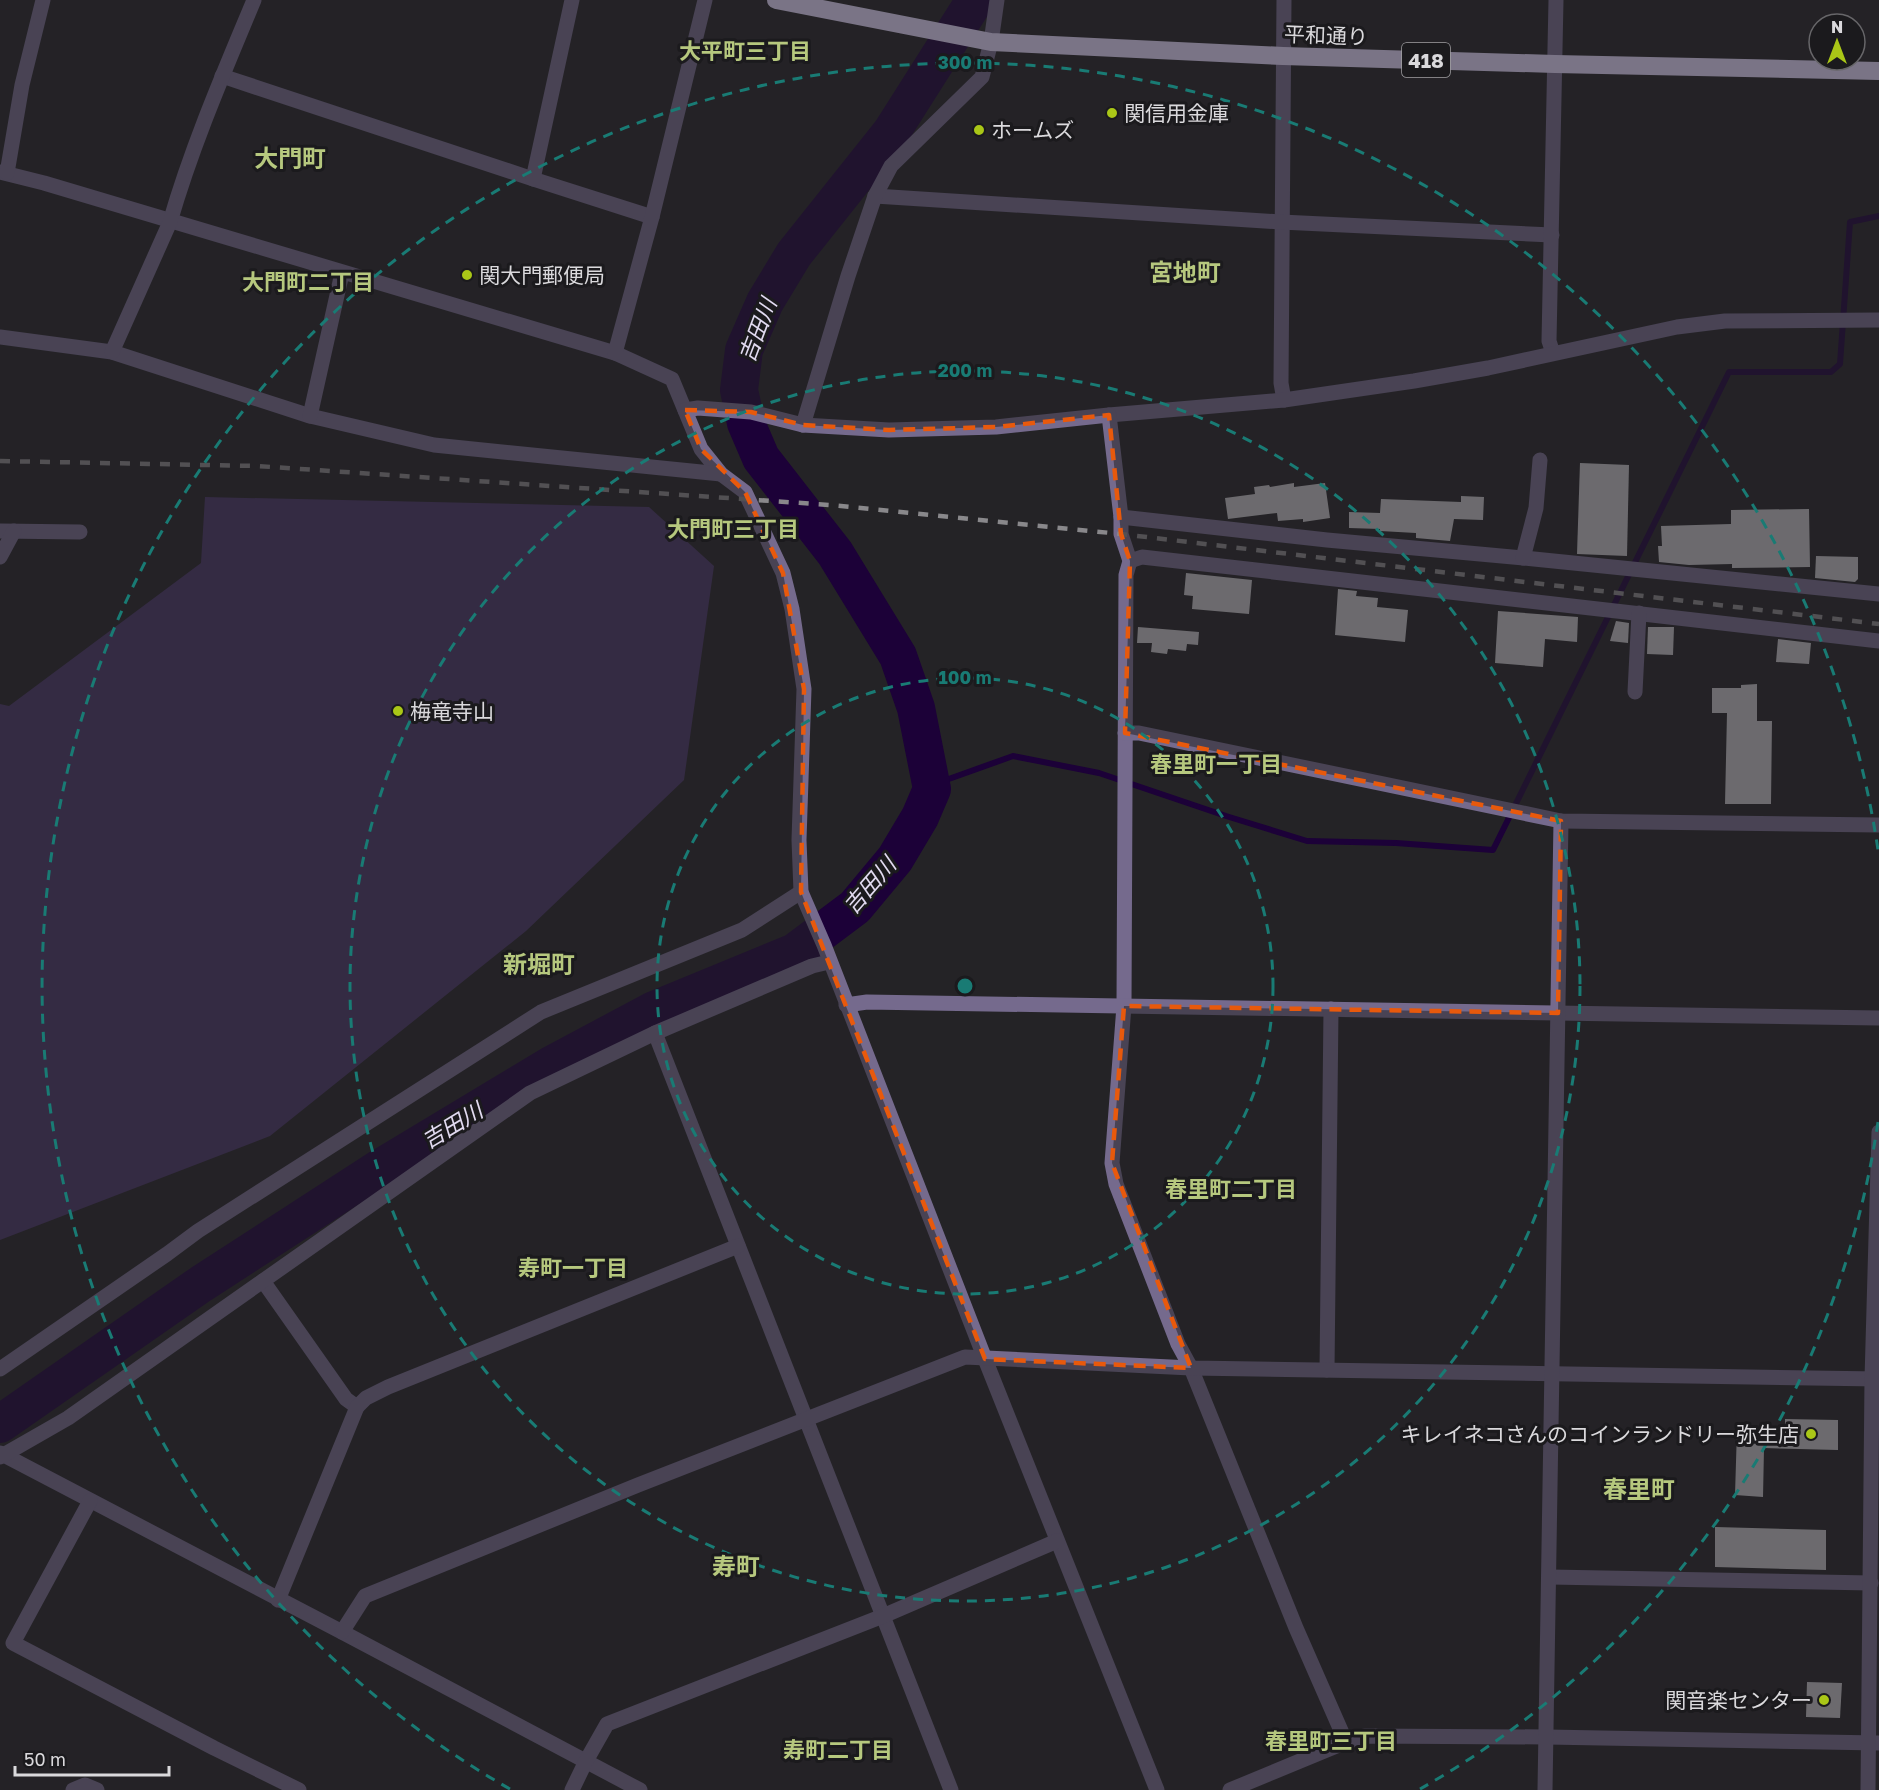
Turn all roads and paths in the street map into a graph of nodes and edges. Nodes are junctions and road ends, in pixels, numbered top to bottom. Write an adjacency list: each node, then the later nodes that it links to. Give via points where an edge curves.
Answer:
1 (43, 0): 14 (street)
2 (254, 0): 13 (street)
3 (572, 0): 15 (street)
4 (705, 0): 17 (street)
5 (776, 0): 9 (highway, 平和通り / 418)
6 (997, 0): 9 (street)
7 (1284, 0): 10 (street)
8 (1556, 0): 11 (street)
9 (982, 40): 10 (highway, 平和通り / 418); 16 (street, via 982,76 891,166)
10 (1283, 56): 11 (highway, 平和通り / 418); 19 (street)
11 (1555, 64): 12 (highway, 平和通り / 418); 20 (street)
12 (1879, 71)
13 (222, 76): 15 (street); 18 (street)
14 (4, 173): 18 (street)
15 (533, 179): 17 (street)
16 (875, 196): 19 (street); 31 (street)
17 (652, 217): 25 (street)
18 (170, 222): 21 (street); 24 (street)
19 (1281, 222): 20 (street); 27 (street)
20 (1551, 235): 26 (street, via 1549,341)
21 (342, 273): 25 (street); 30 (street)
22 (1879, 320): 26 (street, via 1725,321)
23 (0, 338): 24 (street)
24 (112, 352): 30 (street)
25 (615, 353): 28 (street, via 672,378)
26 (1553, 353): 27 (street, via 1488,368)
27 (1284, 400): 29 (street)
28 (691, 409): 31 (street, via 751,412); 33 (street, via 701,449)
29 (1109, 415): 31 (street, via 996,427 889,430); 34 (street)
30 (310, 416): 33 (street, via 434,445)
31 (803, 425)
32 (1539, 460): 38 (street, via 1536,507)
33 (722, 474): 47 (street, via 745,492 783,573 792,609 804,689 799,840)
34 (1121, 517): 38 (street); 39 (street, via 1121,534)
35 (7, 531): 36 (street); 37 (street)
36 (80, 532)
37 (0, 557)
38 (1523, 558): 40 (street)
39 (1130, 561): 41 (street, via 1142,557); 44 (street, via 1126,575)
40 (1879, 594)
41 (1639, 613): 42 (street); 43 (street)
42 (1879, 641)
43 (1635, 692)
44 (1125, 733): 45 (street); 50 (street)
45 (1561, 821): 46 (street); 52 (street)
46 (1879, 825)
47 (804, 897): 48 (street); 60 (street, via 742,930 541,1012 198,1231)
48 (830, 962): 49 (street); 54 (street, via 812,966)
49 (846, 1005): 50 (street, via 867,1002); 58 (street)
50 (1124, 1006): 51 (street); 59 (street, via 1112,1163 1116,1184)
51 (1331, 1010): 52 (street); 61 (street)
52 (1558, 1013): 53 (street); 62 (street)
53 (1879, 1018)
54 (655, 1033): 56 (street); 57 (street, via 530,1093)
55 (1879, 1132): 63 (street)
56 (738, 1246): 64 (street, via 388,1387); 65 (street)
57 (263, 1281): 64 (street, via 346,1400); 66 (street, via 68,1418)
58 (985, 1359): 59 (street); 65 (street, via 965,1358); 68 (street)
59 (1191, 1368): 61 (street); 75 (street)
60 (0, 1369)
61 (1327, 1370): 62 (street)
62 (1553, 1374): 63 (street); 70 (street)
63 (1876, 1379): 69 (street)
64 (357, 1407): 71 (street)
65 (806, 1421): 72 (street); 73 (street, via 365,1596)
66 (1, 1455): 67 (street)
67 (90, 1501): 71 (street); 80 (street, via 13,1643)
68 (1057, 1541): 72 (street); 84 (street)
69 (1874, 1573): 70 (street); 76 (street)
70 (1550, 1577): 74 (street)
71 (278, 1600): 73 (street)
72 (883, 1616): 77 (street, via 607,1724); 83 (street)
73 (342, 1632): 77 (street)
74 (1547, 1737): 75 (street, via 1365,1736); 76 (street); 86 (street)
75 (1346, 1742): 85 (street)
76 (1874, 1743): 87 (street)
77 (586, 1761): 81 (street); 82 (street)
78 (73, 1790): 79 (street, via 85,1785)
79 (97, 1790)
80 (299, 1790)
81 (572, 1790)
82 (640, 1790)
83 (951, 1790)
84 (1156, 1790)
85 (1230, 1790)
86 (1545, 1790)
87 (1868, 1790)

